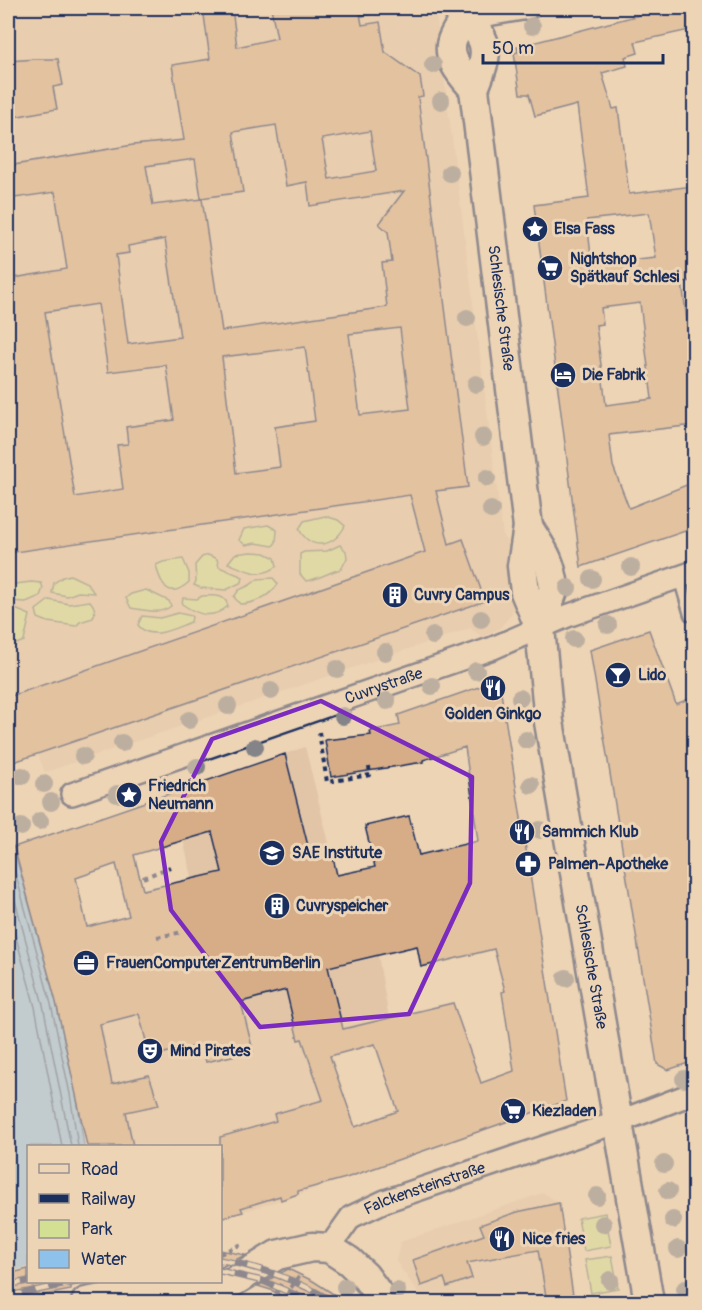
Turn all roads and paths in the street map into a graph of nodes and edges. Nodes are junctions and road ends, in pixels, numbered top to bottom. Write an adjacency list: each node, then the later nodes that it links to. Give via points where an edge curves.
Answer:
1 (366, 8): 2 (path, via 363,15)
2 (388, 8)
3 (528, 8): 4 (street)
4 (464, 13): 7 (main road, Schlesische Straße, via 451,43 452,52 454,62 474,89 528,527 522,567 525,592)
5 (687, 575): 6 (lane); 7 (street, Cuvrystraße)
6 (690, 615)
7 (540, 628): 10 (street, Cuvrystraße, via 493,648); 16 (main road, Schlesische Straße, via 549,722)
8 (309, 736): 9 (path, via 319,732 327,782 370,775)
9 (369, 767)
10 (72, 794)
11 (170, 867): 12 (path)
12 (143, 878)
13 (183, 932): 14 (path)
14 (158, 937)
15 (694, 1093): 16 (street, Falckensteinstraße)
16 (618, 1122): 17 (street, Falckensteinstraße, via 385,1201 351,1217); 24 (main road, Schlesische Straße)
17 (329, 1248): 21 (main road, via 312,1247 277,1255 233,1282 218,1286 168,1288); 23 (main road, via 349,1261)
18 (226, 1250): 19 (path)
19 (222, 1253)
20 (301, 1274): 22 (path)
21 (86, 1302)
22 (280, 1302)
23 (384, 1302)
24 (649, 1302)

